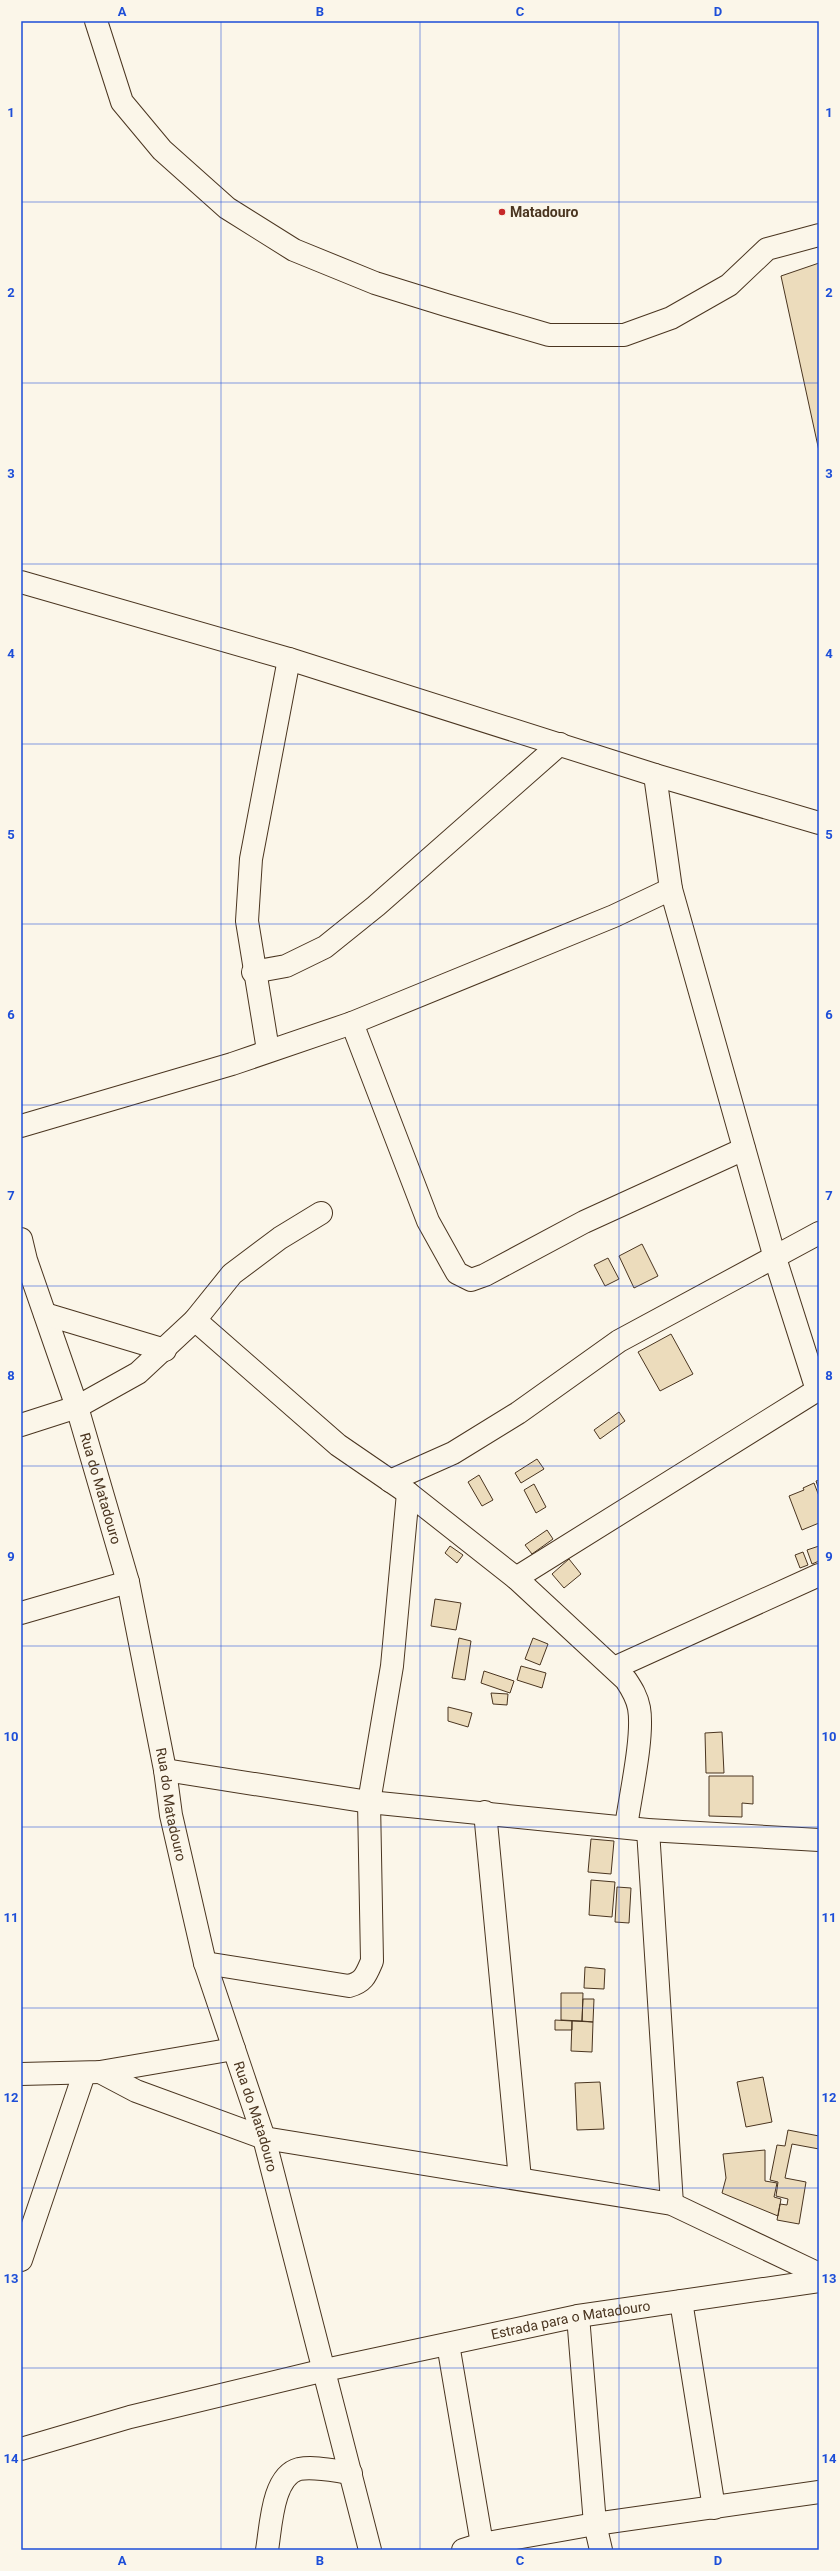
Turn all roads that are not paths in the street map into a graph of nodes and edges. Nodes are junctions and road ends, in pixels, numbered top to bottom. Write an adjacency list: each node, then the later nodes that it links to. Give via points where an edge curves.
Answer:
1 (96, 21): 2 (street, via 122,102 162,150 227,208 294,250 375,283 549,335 624,335 671,318 729,285 767,249)
2 (819, 235)
3 (21, 582): 4 (street)
4 (289, 660): 5 (street); 9 (street, via 251,859 246,921)
5 (560, 744): 6 (street); 9 (street, via 376,906 325,947 286,966)
6 (655, 775): 7 (street); 8 (street)
7 (819, 823)
8 (671, 889): 10 (street, via 614,916); 13 (street)
9 (253, 972): 11 (street)
10 (352, 1022): 11 (street); 13 (street, via 428,1221 457,1273 471,1280 584,1222)
11 (268, 1050): 12 (street, via 232,1064)
12 (21, 1126)
13 (744, 1148): 17 (street)
14 (321, 1213): 19 (street, via 280,1238 232,1274)
15 (819, 1233): 17 (street)
16 (23, 1254): 18 (street, Rua do Matadouro)
17 (775, 1258): 21 (street); 24 (street, via 619,1341 518,1413 453,1453)
18 (45, 1314): 20 (street); 22 (street, Rua do Matadouro)
19 (195, 1320): 20 (street); 24 (street, via 338,1445)
20 (165, 1350): 22 (street, via 138,1373)
21 (818, 1389): 27 (street)
22 (77, 1407): 23 (street); 28 (street, Rua do Matadouro)
23 (21, 1425)
24 (390, 1481): 25 (street)
25 (408, 1493): 27 (street); 32 (street, via 392,1666)
26 (819, 1575): 30 (street)
27 (516, 1578): 30 (street)
28 (128, 1582): 29 (street); 31 (street, Rua do Matadouro)
29 (21, 1613)
30 (614, 1668): 34 (street, via 635,1694 639,1709 639,1731)
31 (165, 1770): 32 (street); 37 (street, Rua do Matadouro, via 171,1815)
32 (369, 1802): 33 (street); 37 (street, via 372,1961 361,1983 349,1986)
33 (485, 1812): 34 (street); 42 (street)
34 (626, 1827): 35 (street)
35 (648, 1830): 36 (street); 43 (street)
36 (819, 1840)
37 (205, 1963): 38 (street, Rua do Matadouro)
38 (234, 2049): 39 (street); 41 (street, Rua do Matadouro)
39 (92, 2073): 40 (street); 41 (street); 44 (street)
40 (21, 2074)
41 (264, 2138): 42 (street); 50 (street, Rua do Matadouro)
42 (520, 2179): 43 (street)
43 (672, 2204): 45 (street)
44 (23, 2250)
45 (819, 2274)
46 (819, 2281): 47 (street, Estrada para o Matadouro)
47 (681, 2301): 48 (street, Estrada para o Matadouro); 54 (street)
48 (578, 2316): 49 (street, Estrada para o Matadouro); 55 (street)
49 (448, 2344): 50 (street, Estrada para o Matadouro); 56 (street)
50 (325, 2370): 51 (street, Estrada para o Matadouro, via 137,2416); 52 (street, Rua do Matadouro)
51 (21, 2449)
52 (351, 2473): 57 (street, via 300,2469 288,2473 278,2488); 58 (street, Rua do Matadouro)
53 (819, 2492): 54 (street)
54 (714, 2508): 55 (street)
55 (595, 2524): 56 (street); 59 (street)
56 (476, 2548)
57 (267, 2550)
58 (370, 2550)
59 (601, 2550)

